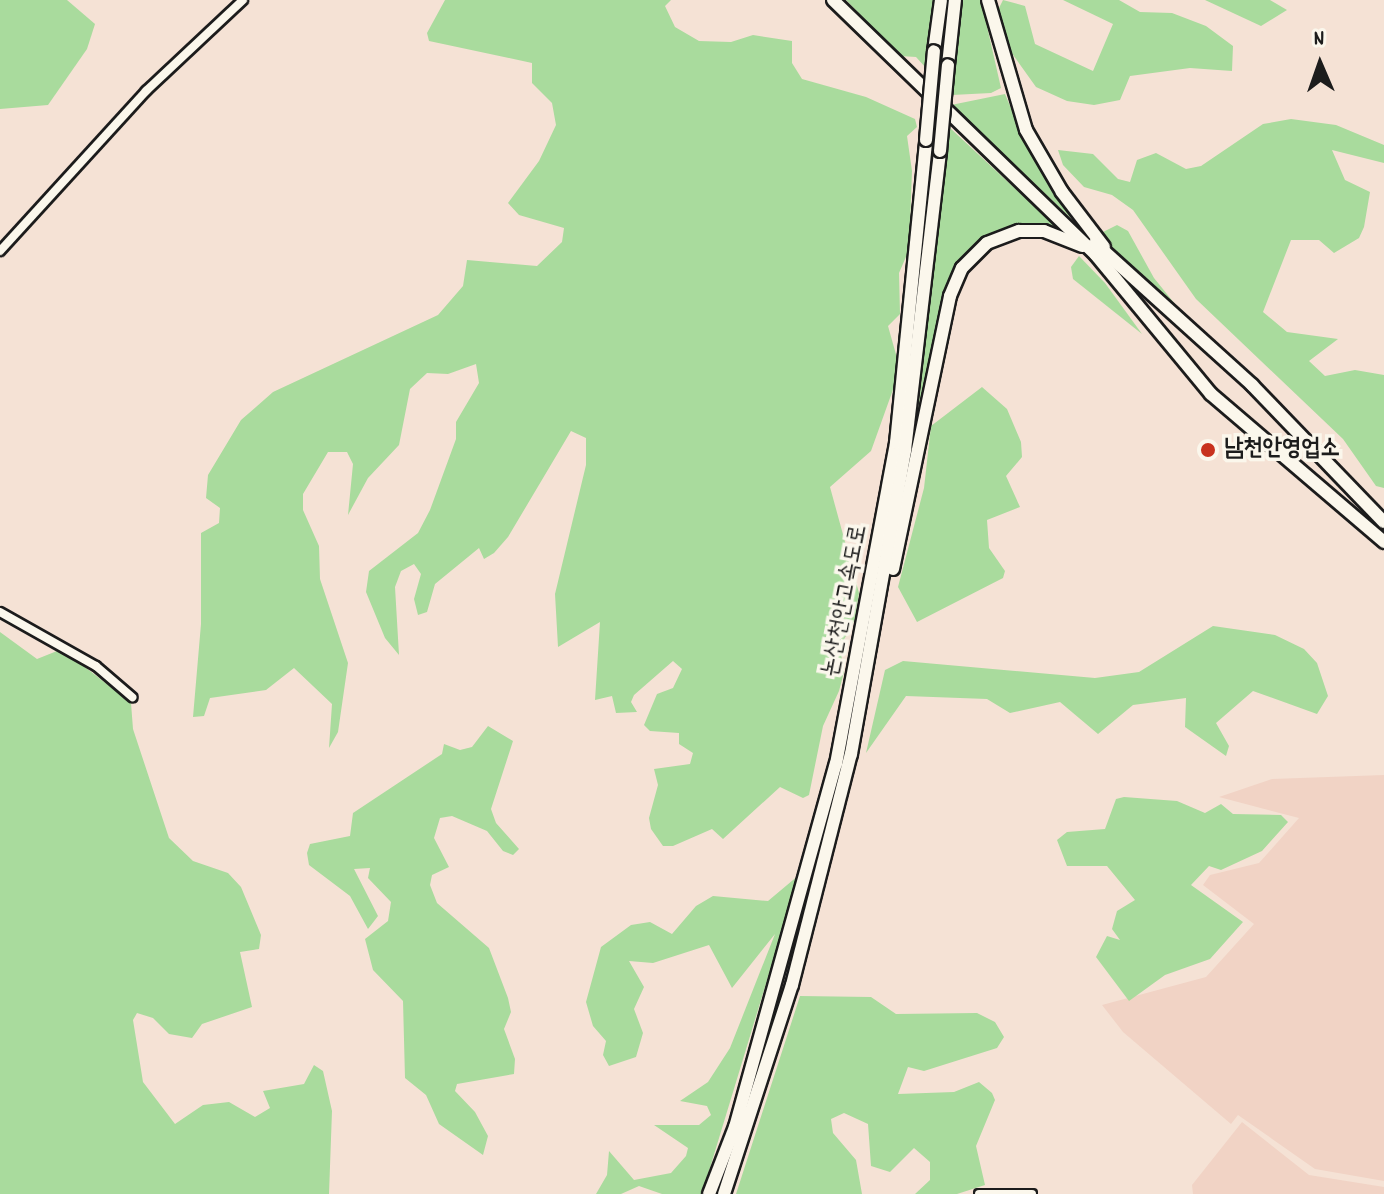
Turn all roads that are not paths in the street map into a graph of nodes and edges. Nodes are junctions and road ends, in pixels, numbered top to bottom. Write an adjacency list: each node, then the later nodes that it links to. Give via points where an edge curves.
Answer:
1 (243, 0): 7 (street, via 146,91)
2 (833, 0): 8 (highway)
3 (841, 0): 9 (highway)
4 (941, 0): 17 (highway, 논산천안고속도로, bridge, via 896,443 836,764 743,1099)
5 (955, 0): 15 (highway, 논산천안고속도로, bridge, via 905,450)
6 (988, 0): 9 (highway, via 1026,130 1062,192)
7 (0, 251)
8 (1096, 255): 13 (highway, via 1211,394); 15 (highway, via 1056,235 1019,231 987,243 962,268 950,296 908,511)
9 (1118, 265): 10 (highway, via 1252,385)
10 (1361, 499): 11 (highway); 12 (highway)
11 (1384, 513)
12 (1384, 522)
13 (1384, 541)
14 (0, 612): 16 (street, via 96,666)
15 (871, 653): 18 (highway, 논산천안고속도로, via 792,985)
16 (132, 697)
17 (709, 1194)
18 (724, 1194)
19 (979, 1194): 20 (street)
20 (1032, 1194)

